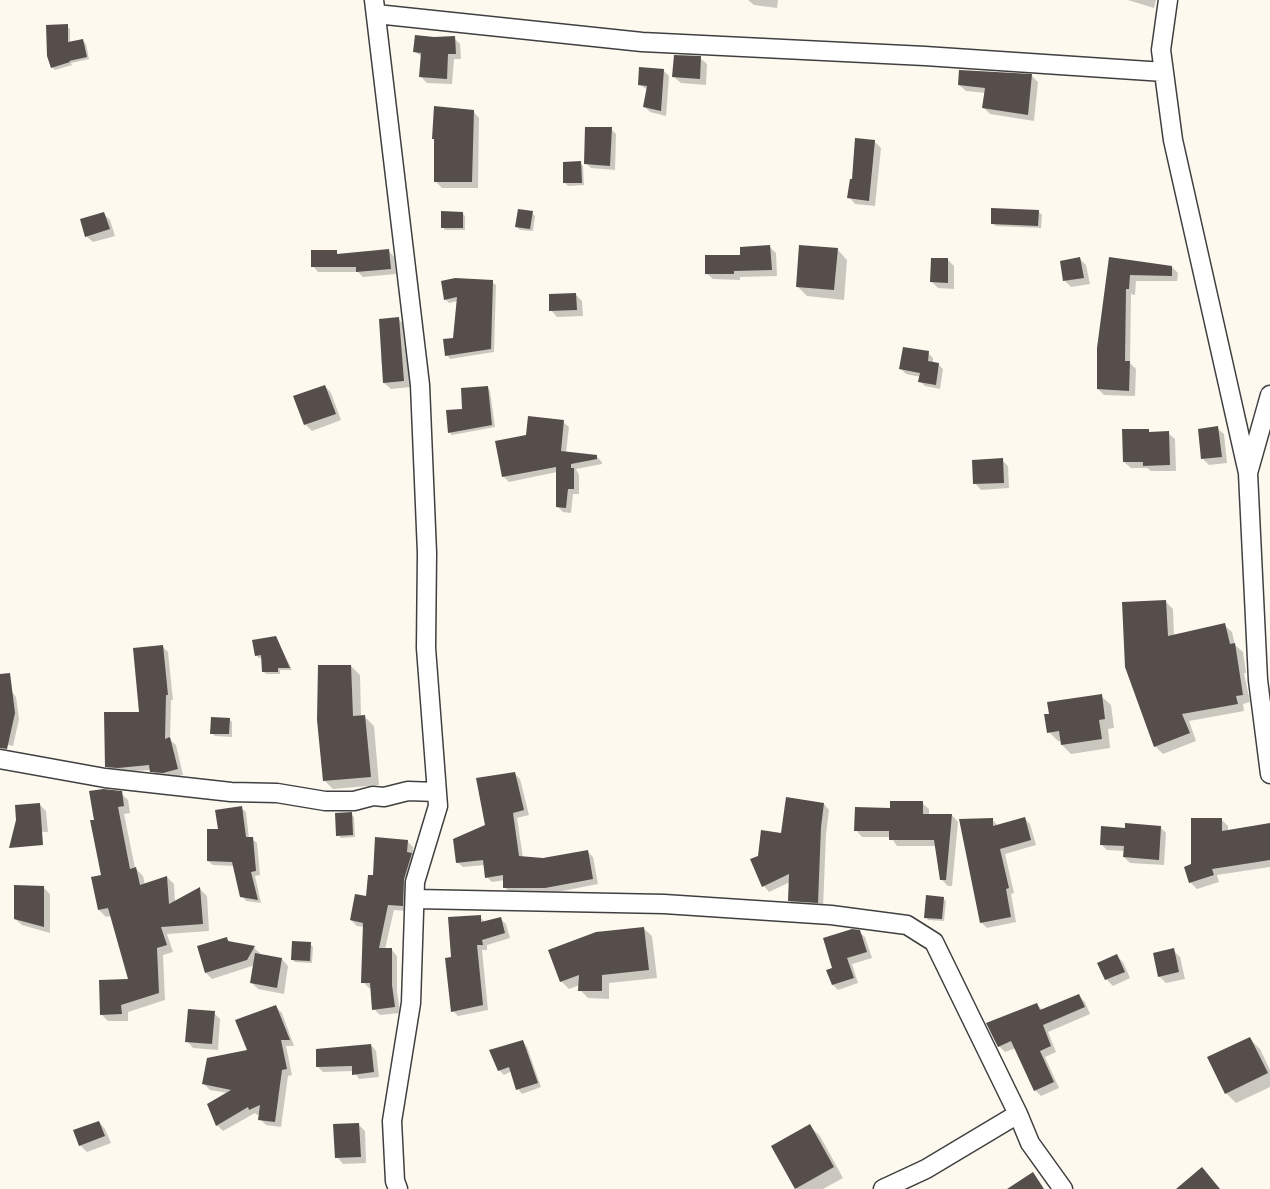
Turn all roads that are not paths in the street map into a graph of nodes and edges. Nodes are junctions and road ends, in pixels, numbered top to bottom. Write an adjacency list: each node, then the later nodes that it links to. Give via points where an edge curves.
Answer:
1 (1168, 0): 3 (street, via 1161,50)
2 (375, 7): 3 (street, via 642,42); 8 (street, via 420,385 427,554 426,648)
3 (1164, 72): 5 (street, via 1173,140)
4 (1270, 395): 5 (street)
5 (1248, 473): 7 (street, via 1258,680)
6 (0, 759): 8 (street, via 105,778 325,801 354,801 408,791)
7 (1270, 774)
8 (437, 792): 9 (street, via 438,806 415,882)
9 (416, 900): 10 (street, via 664,904 831,915 907,925 934,942); 11 (street, via 411,1003 392,1121)
10 (1018, 1114): 12 (street); 13 (street, via 1030,1143)
11 (398, 1189)
12 (883, 1189)
13 (1062, 1189)

